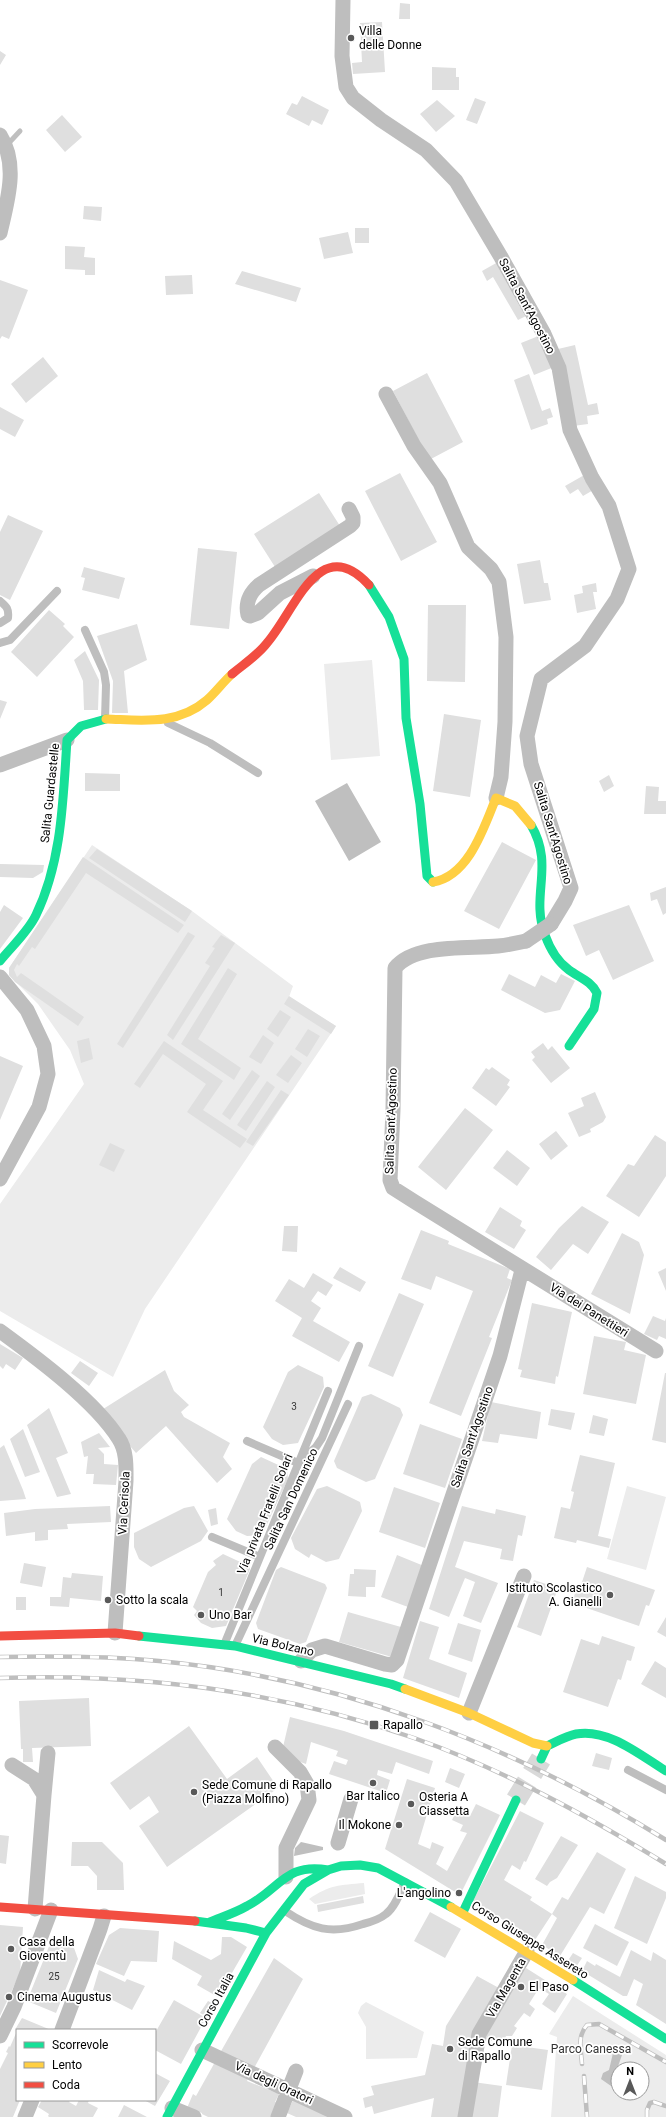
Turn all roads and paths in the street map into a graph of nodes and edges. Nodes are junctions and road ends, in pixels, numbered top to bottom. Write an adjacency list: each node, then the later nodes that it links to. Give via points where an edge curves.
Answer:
1 (343, 0): 22 (street, Salita Sant'Agostino, bridge, via 342,56 346,87 353,98 426,150 456,181 501,257 544,334 558,368 570,430 592,478 609,506 629,569 617,599 585,646 541,679 527,736 531,764 570,888 565,901 551,924 526,942 431,949 399,962 394,968 390,1180 393,1188)
2 (0, 135): 3 (street, via 8,158 10,186)
3 (0, 234)
4 (386, 394): 17 (street, via 414,446 440,483 468,547 491,568 499,582 506,637 505,722 501,777)
5 (349, 509): 6 (street, via 353,517 350,526 259,585 249,598 246,608 248,615 258,613 280,593)
6 (314, 575): 13 (street, via 267,644 224,681 206,701 188,712); 17 (street, via 337,566 350,569 377,595 388,616 404,660 406,724 420,804 427,876 432,882 444,880 465,861)
7 (57, 591): 11 (lane, via 10,640)
8 (0, 601): 9 (lane, via 7,606 9,613 8,618)
9 (0, 623)
10 (85, 630): 12 (lane, via 104,672)
11 (0, 643)
12 (105, 719): 13 (street, Salita Guardastelle); 14 (street, Salita Guardastelle, via 81,726)
13 (164, 721): 16 (lane, via 210,743)
14 (67, 740): 15 (street); 18 (street, Salita Guardastelle, via 62,824 50,880 35,917)
15 (0, 765)
16 (258, 773)
17 (496, 798): 20 (street, via 507,800 524,814 536,834 543,861 539,904 546,938 558,960 591,983 597,993 594,1009)
18 (0, 961)
19 (0, 978): 21 (street, via 27,1010 44,1046 48,1074 39,1107)
20 (569, 1046)
21 (0, 1179)
22 (522, 1270): 25 (street, Via dei Panettieri); 37 (street, Salita Sant'Agostino, via 500,1356 397,1660 392,1665 385,1664 325,1646 312,1650)
23 (0, 1331): 33 (street, Via Cerisola, via 35,1357 82,1398 120,1440 126,1463 126,1481)
24 (359, 1346): 29 (lane, via 322,1438)
25 (656, 1351)
26 (328, 1391): 29 (lane, Via privata Fratelli Solari)
27 (348, 1404): 36 (lane, Salita San Domenico)
28 (247, 1441): 29 (lane)
29 (298, 1463): 31 (lane, Via privata Fratelli Solari)
30 (212, 1537): 31 (lane)
31 (260, 1557): 35 (lane, Via privata Fratelli Solari)
32 (524, 1576): 38 (street)
33 (115, 1633): 34 (street, Via Bolzano); 35 (street, Via Bolzano)
34 (0, 1636)
35 (224, 1646): 36 (street, Via Bolzano)
36 (235, 1646): 37 (street, Via Bolzano)
37 (301, 1661): 38 (street, Via Bolzano, via 392,1684)
38 (469, 1713): 39 (street, Via Bolzano)
39 (546, 1746): 42 (street); 45 (street, via 576,1734 592,1732)
40 (275, 1747): 52 (street, via 300,1772 307,1784 309,1800 286,1848)
41 (48, 1753): 47 (street)
42 (541, 1759)
43 (12, 1765): 47 (street, via 34,1779)
44 (628, 1770): 46 (lane)
45 (666, 1771)
46 (666, 1790)
47 (44, 1795): 56 (street)
48 (351, 1799): 50 (street)
49 (516, 1800): 59 (street)
50 (338, 1843)
51 (328, 1870): 52 (street, via 313,1866); 53 (street, Corso Giuseppe Assereto, via 360,1865 378,1868); 58 (street, Corso Italia, via 304,1884)
52 (286, 1877): 54 (street)
53 (405, 1881): 58 (lane, via 387,1914 377,1920 339,1931 318,1929); 59 (street, Corso Giuseppe Assereto)
54 (253, 1903): 58 (street); 61 (street)
55 (0, 1907): 56 (street)
56 (35, 1909): 57 (street)
57 (51, 1910): 60 (street); 65 (street, via 14,2008)
58 (277, 1910): 62 (street, Corso Italia)
59 (463, 1912): 63 (street, Corso Giuseppe Assereto)
60 (104, 1916): 61 (street); 64 (street)
61 (210, 1922): 62 (street)
62 (266, 1933): 67 (street, Corso Italia)
63 (527, 1951): 66 (street, Corso Giuseppe Assereto); 76 (street, Via Magenta, via 478,2034)
64 (62, 2029)
65 (0, 2036)
66 (666, 2039)
67 (202, 2050): 69 (street, Via degli Oratori); 71 (street, Corso Italia)
68 (296, 2071): 69 (street)
69 (288, 2090): 74 (street); 75 (street, Via degli Oratori)
70 (32, 2101): 72 (street)
71 (170, 2112): 73 (street)
72 (25, 2117)
73 (194, 2117)
74 (278, 2117)
75 (345, 2117)
76 (465, 2117)

